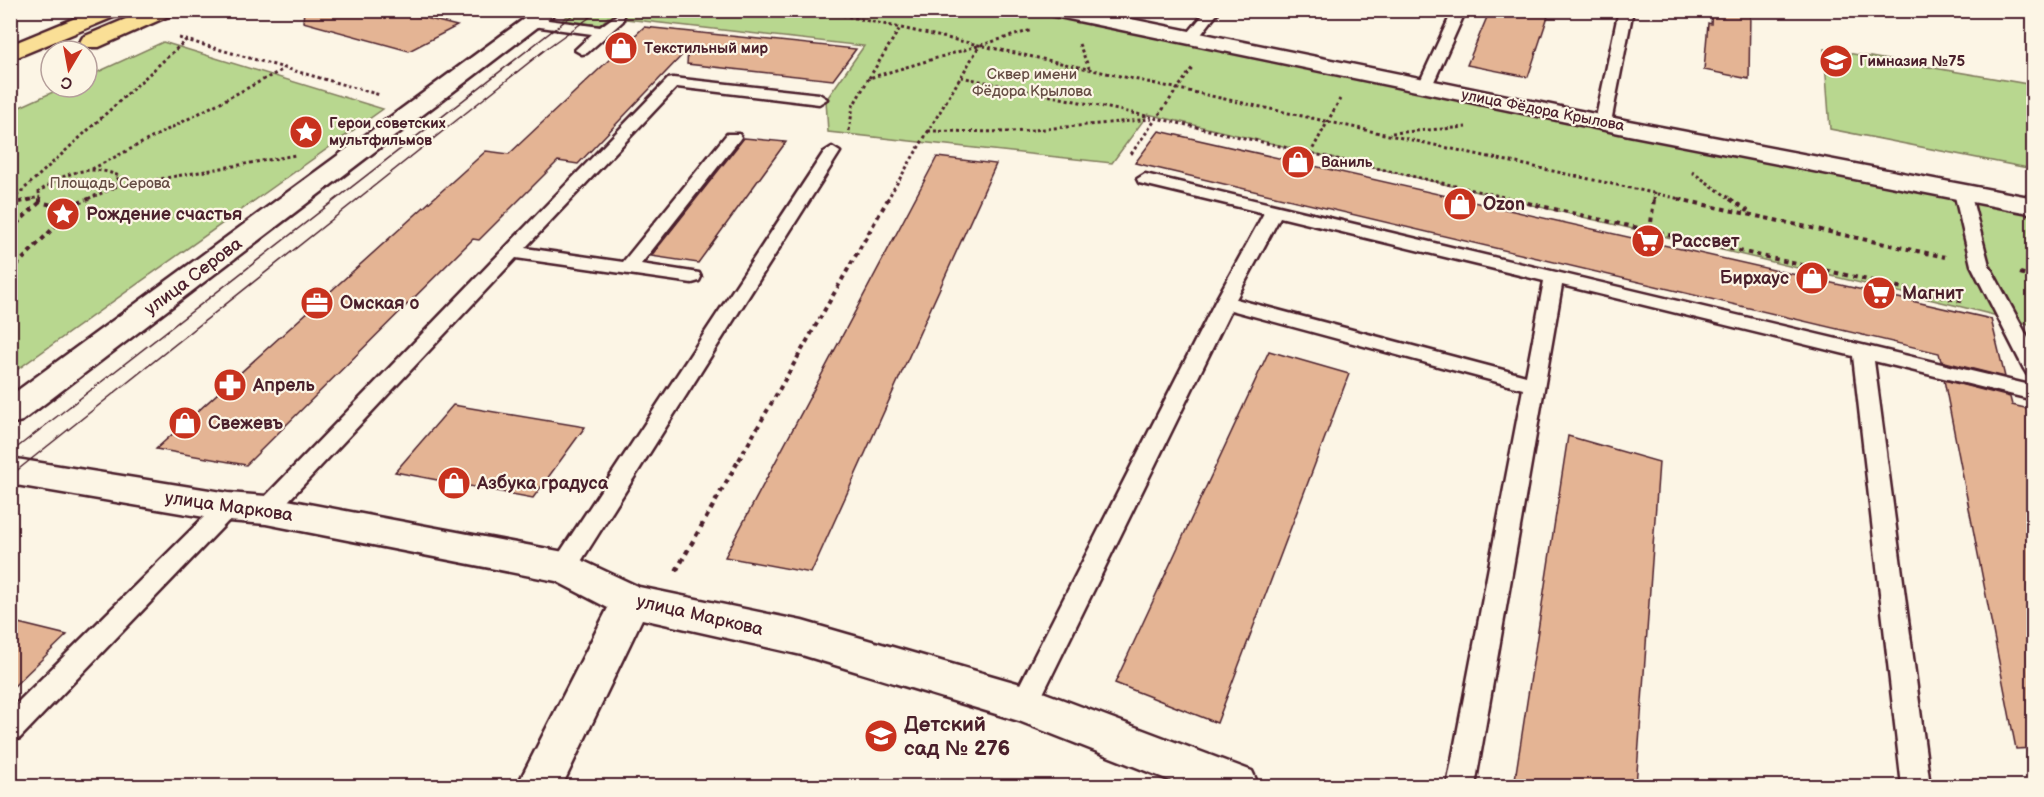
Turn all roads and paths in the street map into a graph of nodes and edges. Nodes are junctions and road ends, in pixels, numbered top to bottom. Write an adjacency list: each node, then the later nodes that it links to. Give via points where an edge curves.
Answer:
1 (114, 10): 19 (main road)
2 (166, 10): 15 (main road)
3 (819, 10): 8 (path)
4 (1054, 10): 10 (street, улица Фёдора Крылова)
5 (1214, 10): 14 (lane)
6 (1460, 10): 23 (lane)
7 (1626, 10): 29 (lane)
8 (835, 12): 12 (path)
9 (544, 14): 13 (lane); 26 (street, улица Серова)
10 (1094, 14): 14 (street, улица Фёдора Крылова)
11 (618, 18): 13 (lane)
12 (900, 28): 16 (path); 21 (path)
13 (602, 31): 17 (lane)
14 (1191, 38): 23 (street, улица Фёдора Крылова)
15 (98, 39)
16 (980, 45): 21 (path); 22 (path); 24 (path)
17 (582, 50)
18 (39, 60): 19 (main road)
19 (16, 63)
20 (283, 69): 26 (path); 35 (path); 41 (path, via 186,40)
21 (869, 78): 33 (path, via 853,106 849,131)
22 (961, 78): 27 (path); 30 (path)
23 (1425, 86): 29 (street, улица Фёдора Крылова)
24 (1177, 88): 27 (path); 28 (path)
25 (819, 99): 47 (lane, via 673,82)
26 (421, 106): 32 (street, улица Серова)
27 (1156, 118): 30 (path, via 1012,132); 34 (path); 36 (path, via 1123,165)
28 (1328, 121): 34 (path); 38 (path)
29 (1603, 122): 39 (street, улица Фёдора Крылова)
30 (928, 131): 65 (path)
31 (733, 137): 49 (lane)
32 (364, 148): 37 (path, via 337,148); 60 (street, улица Серова)
33 (832, 152): 64 (lane)
34 (1311, 153): 46 (path)
35 (92, 169): 37 (path, via 108,169 119,176); 40 (path, via 50,182 39,192)
36 (1145, 179): 44 (lane)
37 (114, 188): 42 (path)
38 (1655, 192): 46 (path); 48 (path)
39 (1962, 192): 43 (street, улица Фёдора Крылова); 48 (lane)
40 (40, 199): 41 (path); 42 (path, via 56,206); 45 (path)
41 (10, 203)
42 (78, 203): 50 (path)
43 (2034, 206)
44 (1275, 211): 53 (lane); 54 (lane)
45 (10, 230)
46 (1650, 231): 55 (path)
47 (513, 252): 49 (lane); 63 (lane)
48 (1980, 265): 51 (path); 55 (lane)
49 (628, 268): 52 (lane)
50 (10, 272)
51 (2034, 276)
52 (692, 277)
53 (1554, 278): 56 (lane); 58 (lane)
54 (1226, 302): 58 (lane); 66 (lane)
55 (2004, 311): 57 (lane)
56 (1863, 352): 59 (lane); 71 (lane)
57 (2034, 369)
58 (1533, 385): 70 (lane)
59 (2034, 393)
60 (10, 413)
61 (10, 471): 62 (street, улица Маркова)
62 (228, 507): 63 (street, улица Маркова); 67 (lane)
63 (266, 510): 64 (street, улица Маркова)
64 (564, 567): 65 (street, улица Маркова)
65 (644, 603): 66 (street, улица Маркова, via 802,638); 68 (street)
66 (1024, 704): 69 (street, улица Маркова)
67 (10, 729)
68 (538, 786)
69 (1236, 786)
70 (1461, 786)
71 (1916, 786)

